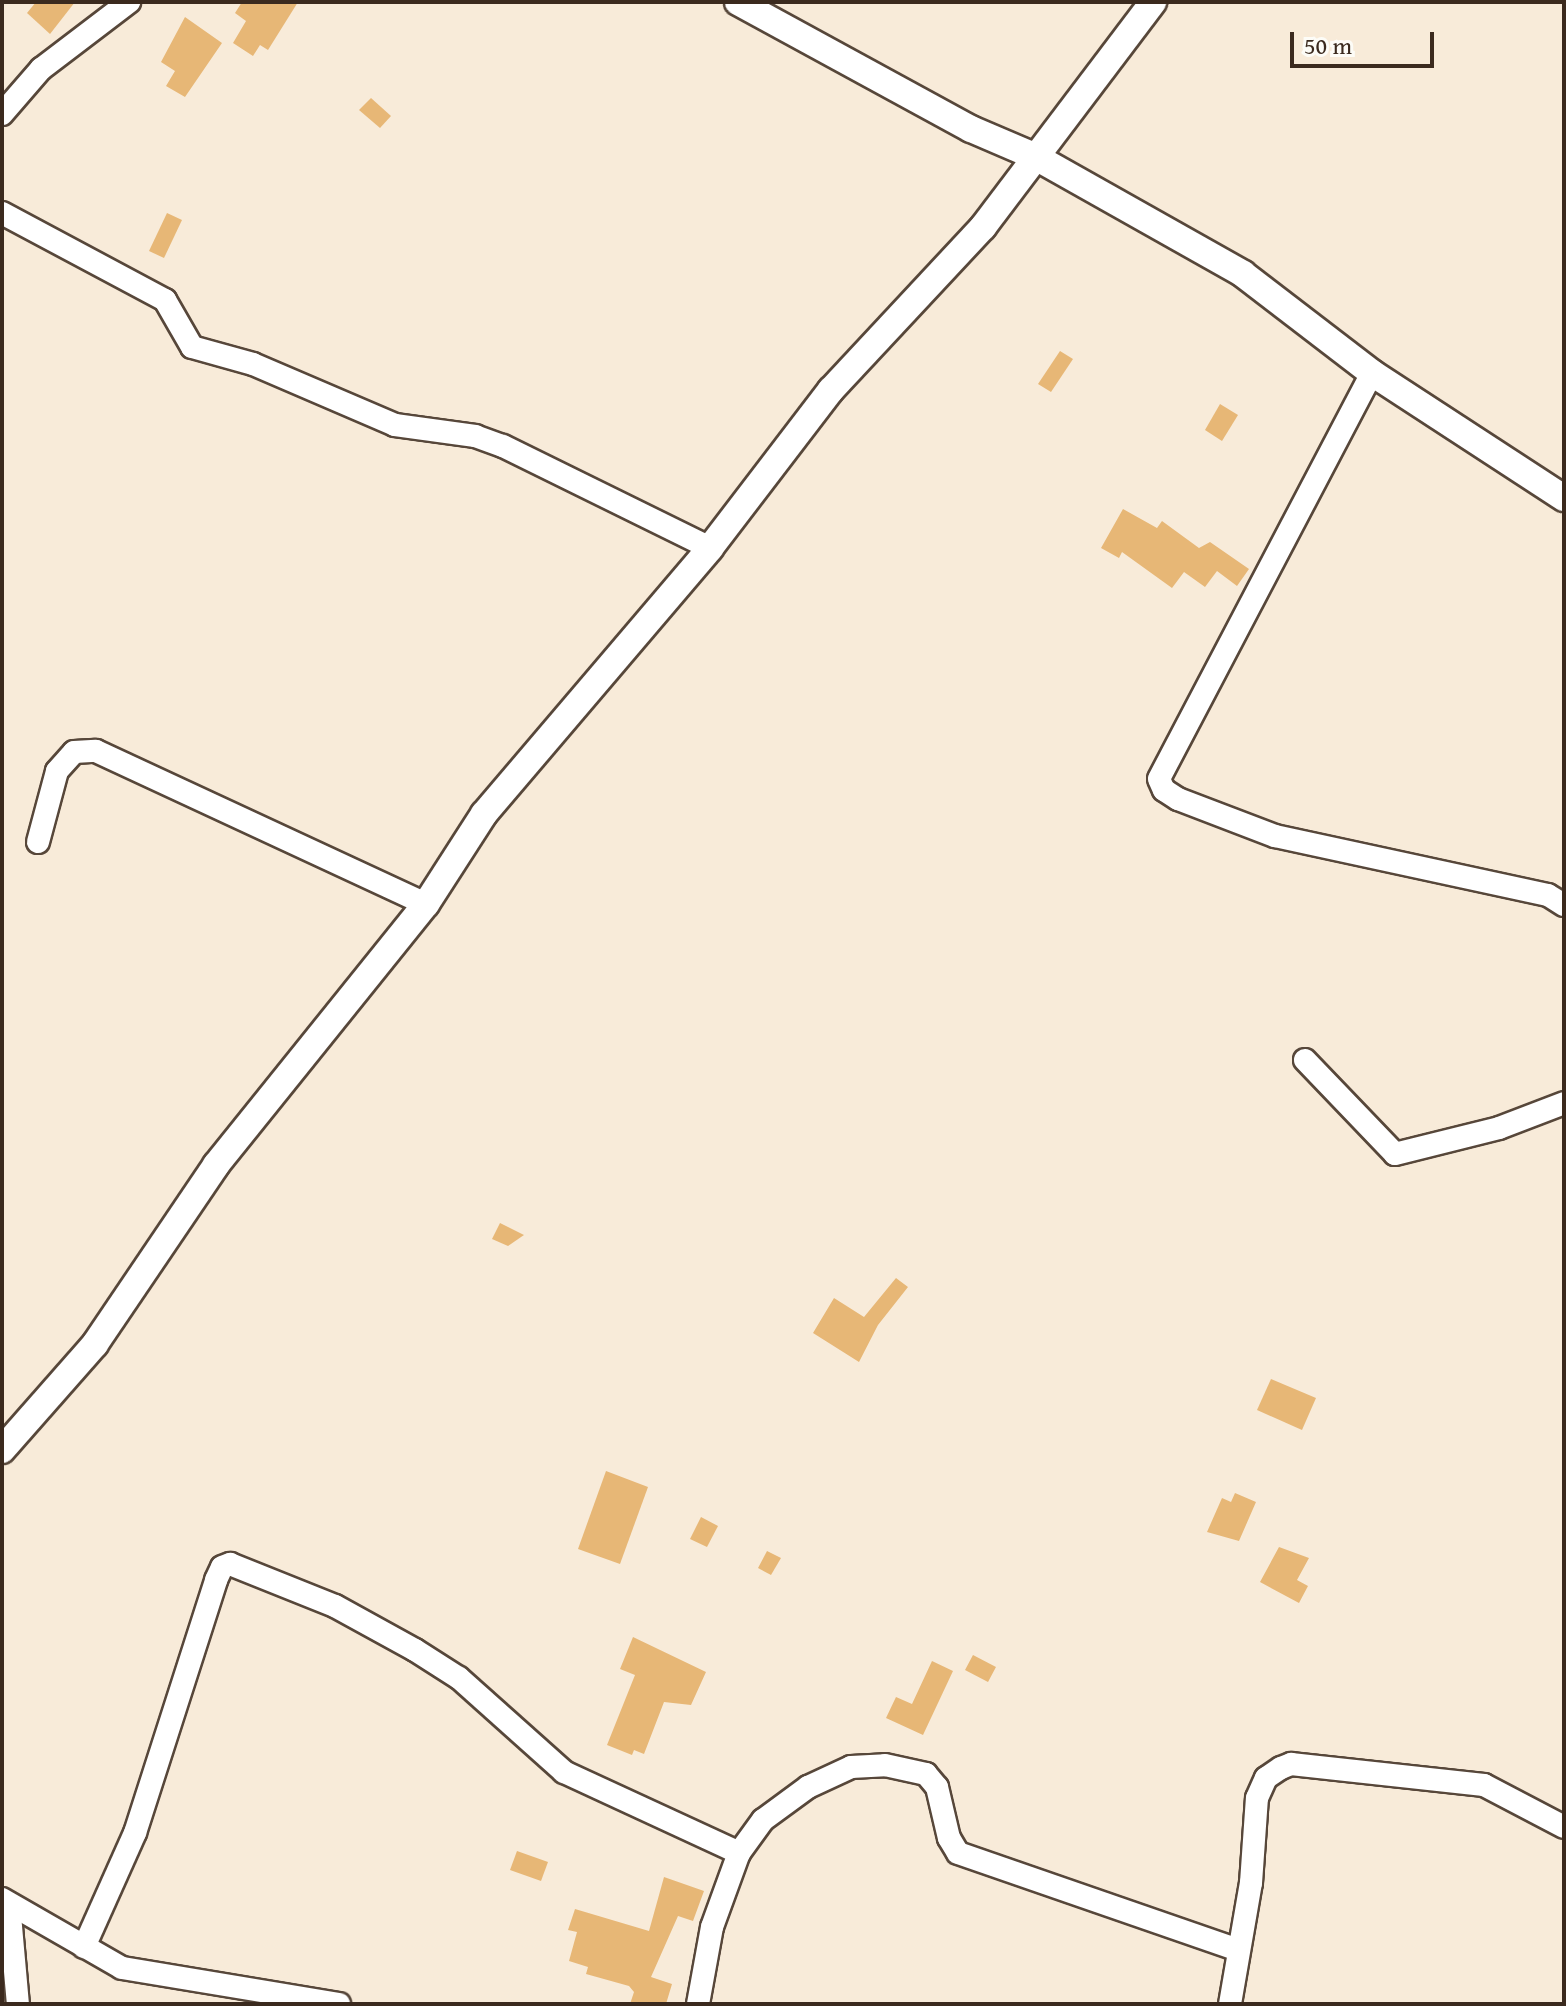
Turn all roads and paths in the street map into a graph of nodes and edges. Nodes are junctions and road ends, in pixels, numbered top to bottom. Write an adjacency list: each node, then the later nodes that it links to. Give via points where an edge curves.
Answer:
1 (129, 2): 4 (street, via 41,69)
2 (738, 2): 5 (street, via 971,129)
3 (1153, 2): 5 (street)
4 (2, 114)
5 (1034, 156): 7 (street, via 1243,274); 9 (street, via 983,227 822,400)
6 (2, 213): 9 (street, via 165,300 182,337 204,353 253,364 395,425 475,436 503,446)
7 (1372, 373): 8 (street); 12 (street, via 1159,779 1178,799 1275,836 1548,895)
8 (1564, 498)
9 (710, 548): 11 (street, via 484,814)
10 (38, 842): 11 (street, via 57,771 74,752 96,751)
11 (426, 904): 15 (street, via 216,1165 95,1344)
12 (1564, 905)
13 (1305, 1060): 14 (street, via 1395,1154 1499,1128)
14 (1564, 1103)
15 (2, 1450)
16 (1564, 1827): 21 (street, via 1484,1785 1291,1764 1266,1778 1257,1798 1251,1883)
17 (739, 1853): 20 (street, via 564,1772 459,1678 415,1650 335,1606 230,1564 222,1567 216,1580 135,1833); 21 (street, via 763,1820 808,1787 851,1767 900,1768 926,1774 937,1787 949,1838 958,1853); 25 (street, via 712,1927)
18 (5, 1901): 19 (street); 22 (street)
19 (51, 1931): 20 (street); 22 (street)
20 (84, 1947): 24 (street, via 122,1968)
21 (1238, 1950): 26 (street)
22 (8, 1957): 23 (street)
23 (18, 2004)
24 (339, 2004)
25 (698, 2004)
26 (1230, 2004)

